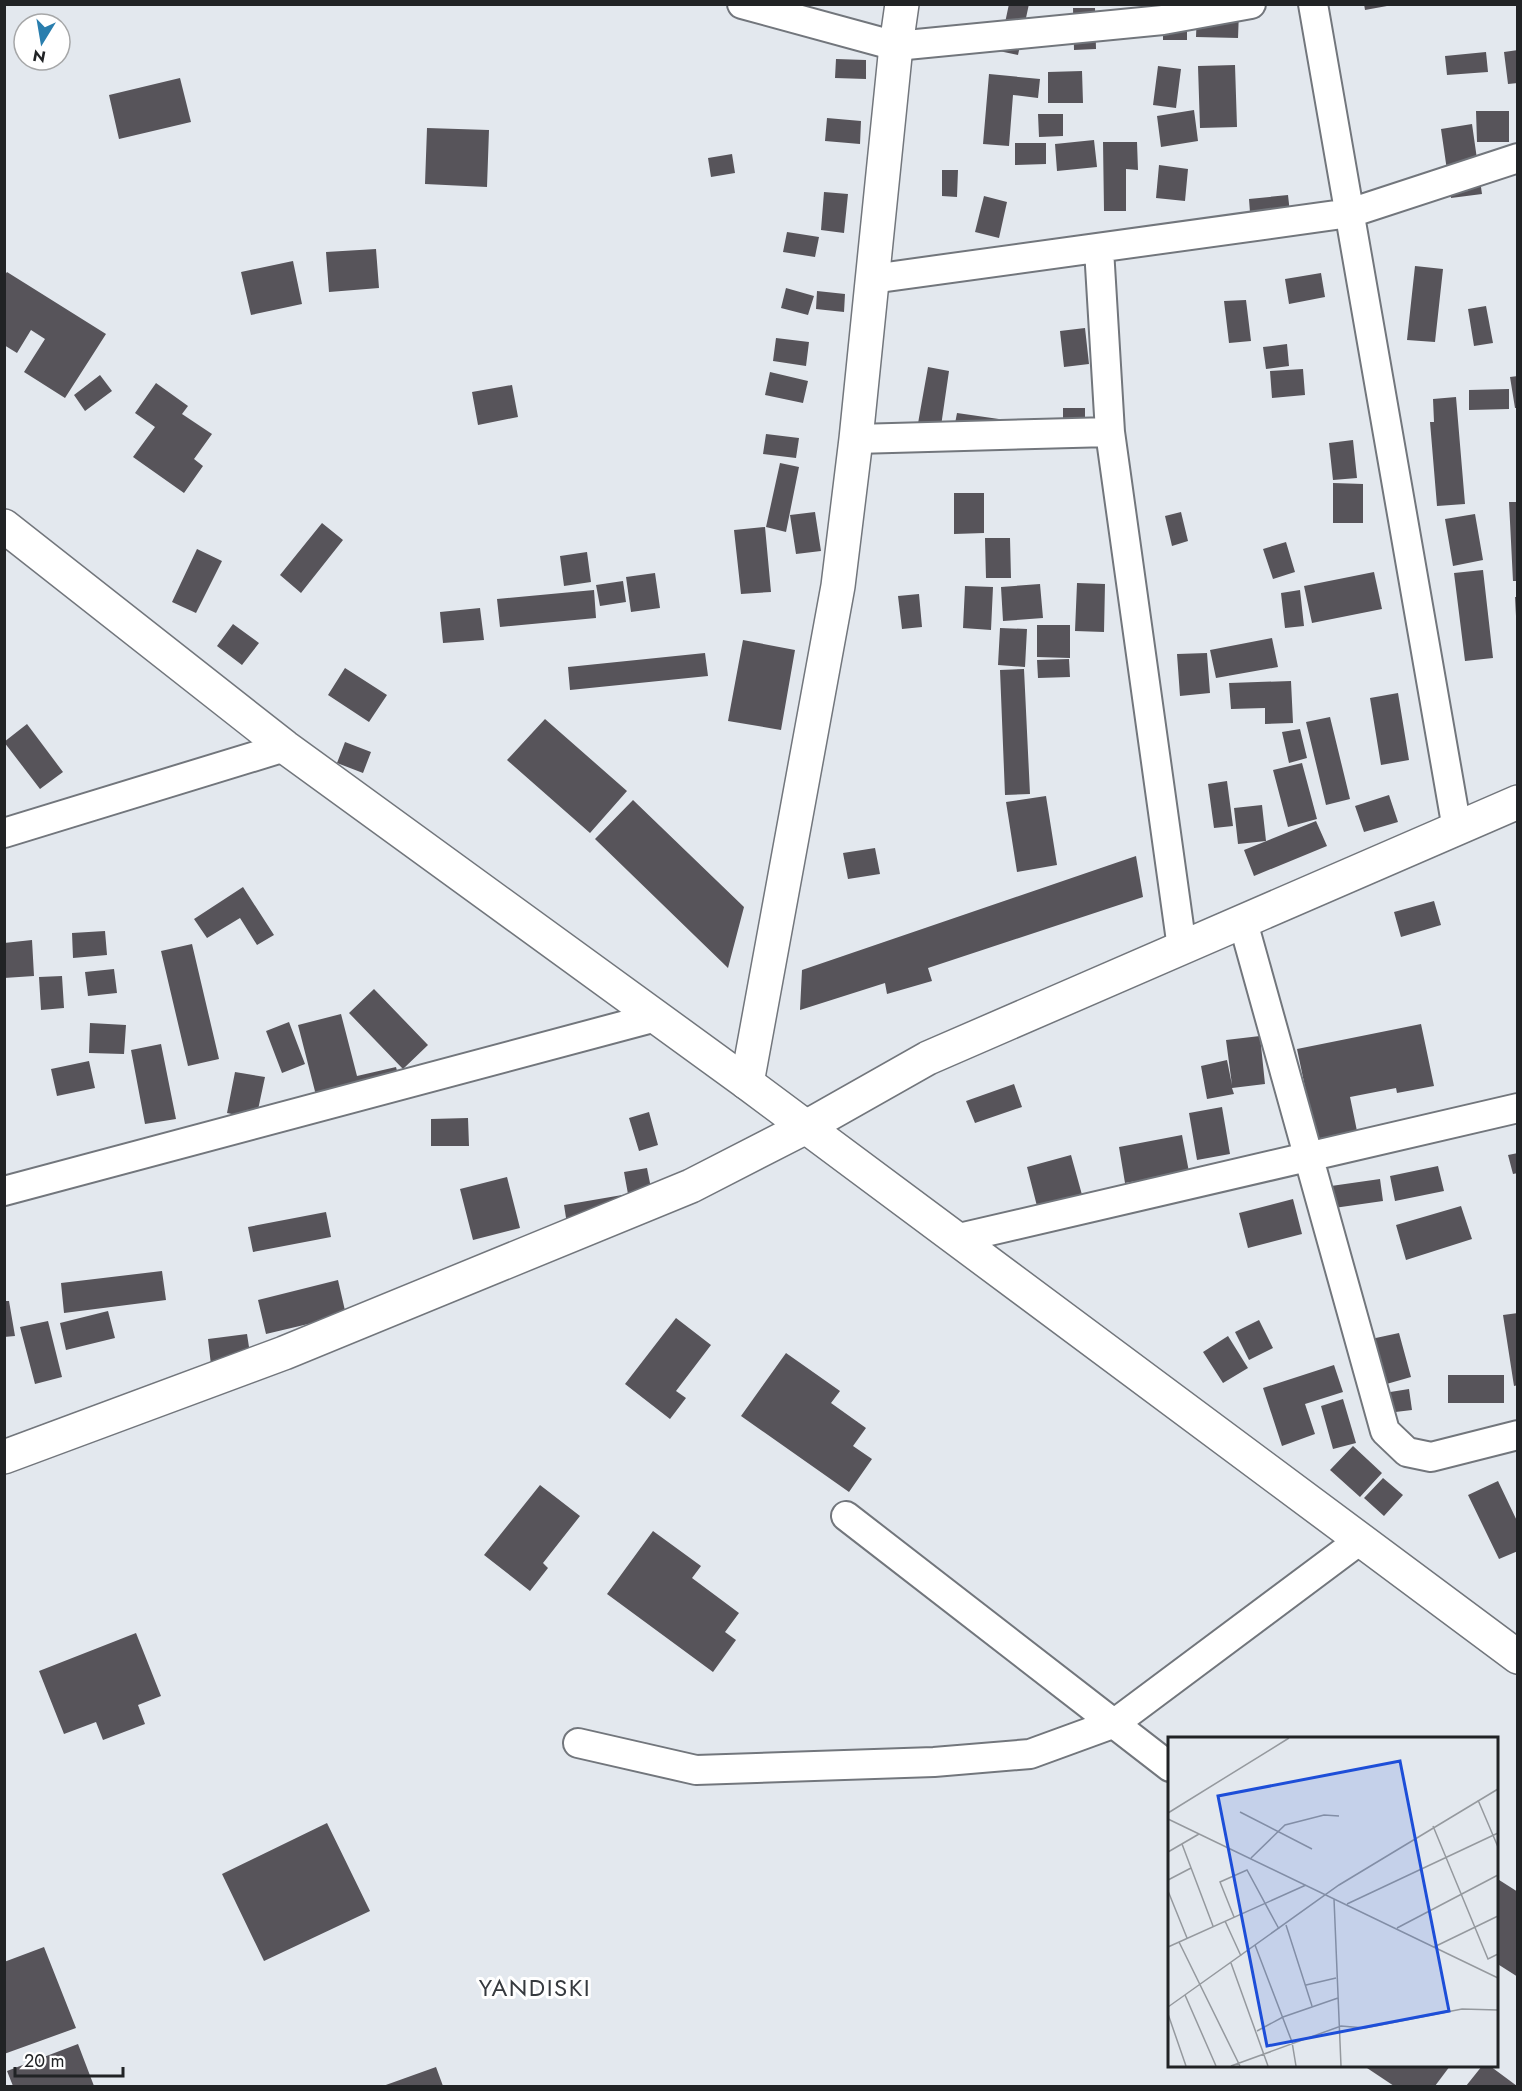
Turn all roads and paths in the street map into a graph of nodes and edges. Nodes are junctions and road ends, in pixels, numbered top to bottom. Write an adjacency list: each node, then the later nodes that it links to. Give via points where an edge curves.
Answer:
1 (742, 4): 5 (street)
2 (902, 4): 5 (street)
3 (1251, 4): 5 (street, via 1162,20)
4 (1313, 4): 7 (street)
5 (896, 46): 9 (street)
6 (1518, 158): 7 (street)
7 (1350, 213): 8 (street); 15 (street)
8 (1099, 249): 9 (street); 10 (street)
9 (872, 279): 11 (street)
10 (1110, 432): 11 (street); 18 (street)
11 (856, 439): 20 (street, via 824,670)
12 (9, 533): 13 (street)
13 (285, 747): 16 (street); 19 (street)
14 (1518, 802): 15 (street)
15 (1457, 829): 17 (street)
16 (4, 833)
17 (1243, 922): 18 (street); 23 (street)
18 (1182, 948): 22 (street, via 928,1058)
19 (656, 1017): 20 (street); 24 (street)
20 (747, 1083): 22 (street)
21 (1518, 1108): 23 (street)
22 (806, 1127): 25 (street); 27 (street, via 692,1186 284,1353)
23 (1308, 1157): 25 (street); 26 (street, via 1385,1431 1407,1452 1431,1457)
24 (4, 1191)
25 (955, 1239): 29 (street)
26 (1518, 1435)
27 (4, 1457)
28 (846, 1516): 31 (street)
29 (1360, 1540): 30 (street); 31 (street)
30 (1518, 1657)
31 (1115, 1723): 32 (street, via 1030,1754 922,1763 696,1770); 33 (street)
32 (578, 1743)
33 (1168, 1765)

